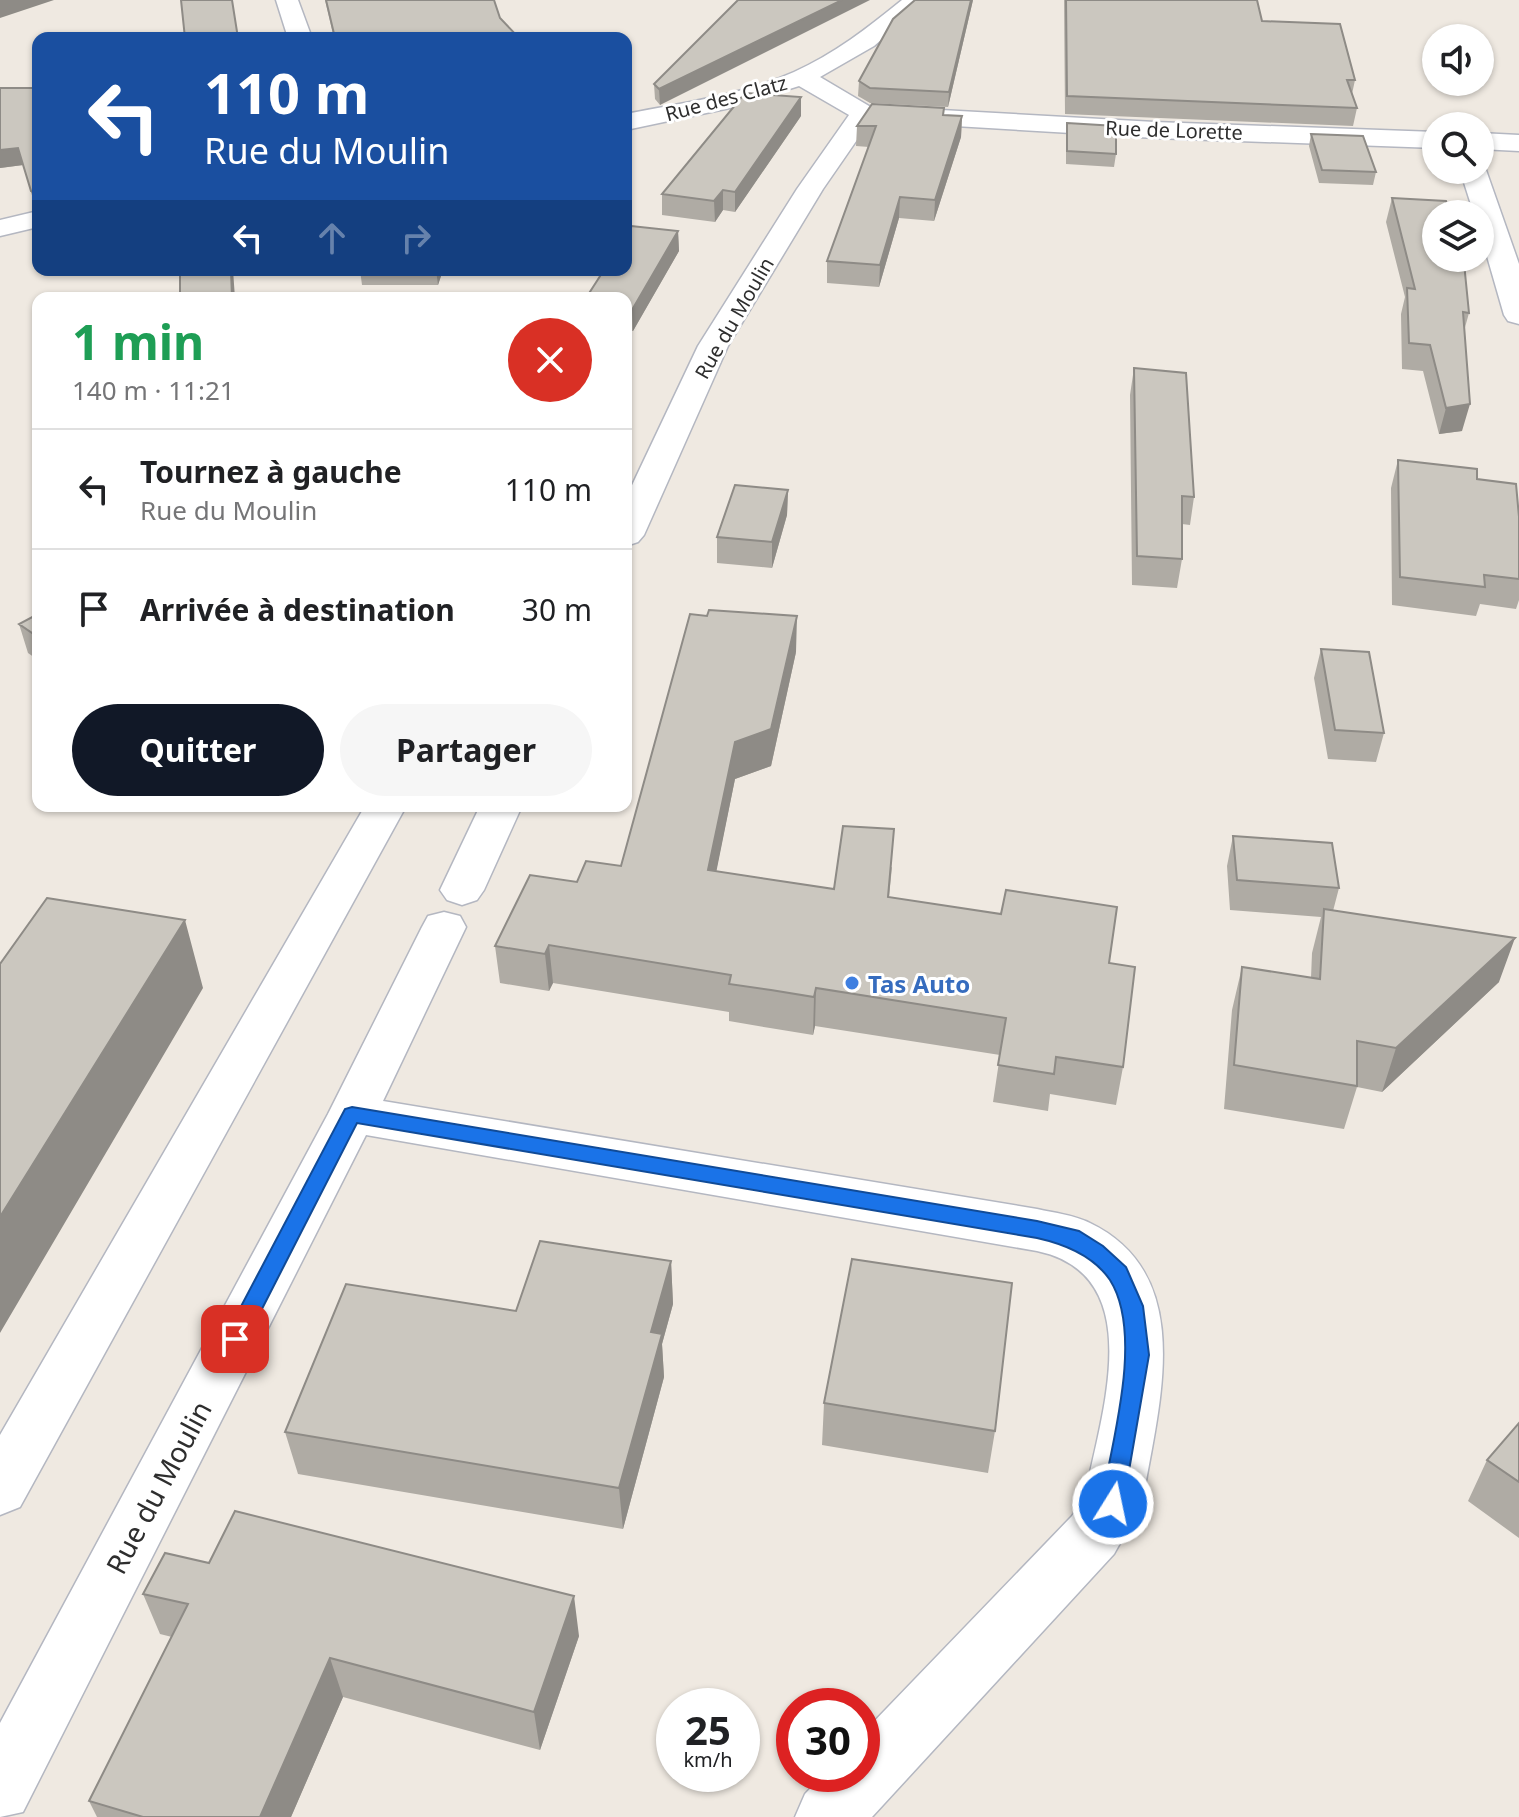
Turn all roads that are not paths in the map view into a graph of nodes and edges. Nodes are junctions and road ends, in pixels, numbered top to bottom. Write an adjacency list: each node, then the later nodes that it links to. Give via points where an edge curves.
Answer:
1 (287, 0): 3 (street)
2 (916, 0): 4 (street, via 866,41)
3 (298, 32)
4 (802, 77): 5 (street, Rue des Clatz); 6 (street, Rue des Clatz, via 721,103)
5 (863, 113): 7 (street, Rue de Lorette); 14 (street, Rue du Moulin, via 713,346)
6 (632, 121)
7 (1422, 140)
8 (1494, 142): 9 (street)
9 (1519, 143)
10 (1478, 184): 13 (street)
11 (32, 220): 12 (street)
12 (0, 228)
13 (1519, 315)
14 (632, 522)
15 (382, 812): 18 (street)
16 (498, 812): 17 (street, Rue du Moulin)
17 (352, 1114): 19 (street, Rue du Moulin); 20 (street, via 1071,1237 1118,1274 1132,1306 1138,1355 1113,1504 1093,1535)
18 (0, 1489)
19 (0, 1789)
20 (828, 1817)

